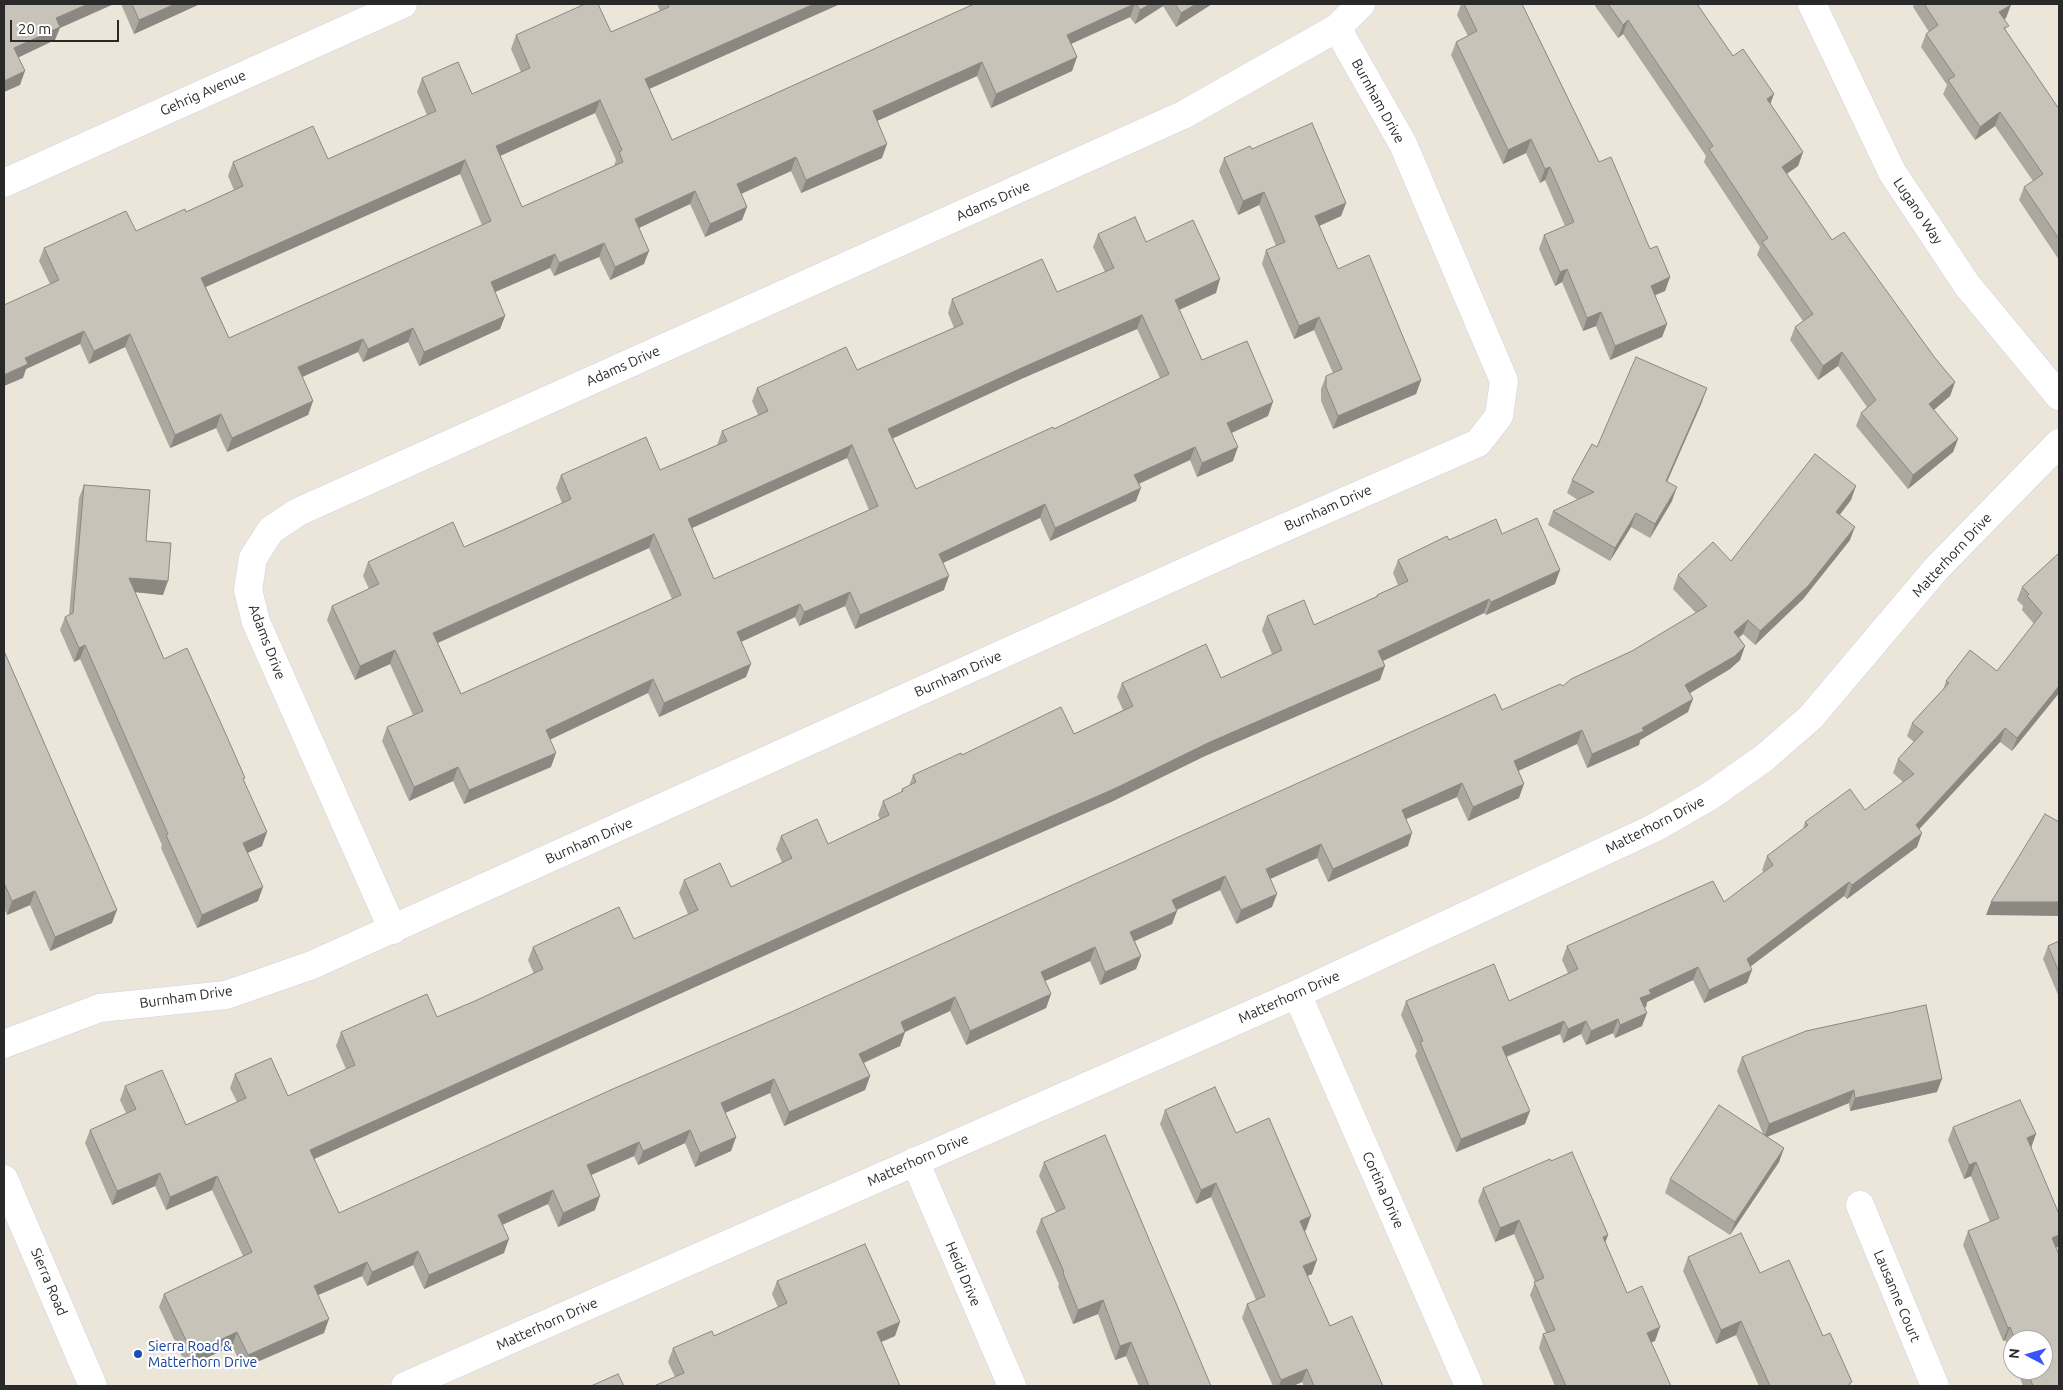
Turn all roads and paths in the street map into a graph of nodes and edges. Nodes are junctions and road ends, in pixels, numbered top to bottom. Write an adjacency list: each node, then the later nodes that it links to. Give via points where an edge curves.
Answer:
1 (403, 4): 5 (street, Gehrig Avenue)
2 (1361, 4): 4 (street, Adams Drive)
3 (1812, 4): 6 (street, Lugano Way, via 1892,172 1967,285)
4 (1337, 28): 8 (street, Adams Drive, via 1183,116 298,512 271,530 254,558 248,590 256,622); 8 (street, Burnham Drive, via 1403,144 1504,381 1499,416 1478,442)
5 (4, 183)
6 (2059, 396)
7 (2059, 443): 9 (street, Matterhorn Drive, via 1936,569 1811,717 1764,758 1710,796 1654,828)
8 (393, 930): 10 (street, Burnham Drive, via 312,965 226,995 100,1008)
9 (1297, 994): 11 (street, Matterhorn Drive); 17 (street, Cortina Drive)
10 (4, 1044)
11 (915, 1161): 15 (street, Matterhorn Drive); 16 (street, Heidi Drive)
12 (4, 1179): 14 (street, Sierra Road)
13 (1860, 1205): 18 (street, Lausanne Court)
14 (93, 1386)
15 (405, 1386)
16 (1012, 1386)
17 (1469, 1386)
18 (1935, 1386)

